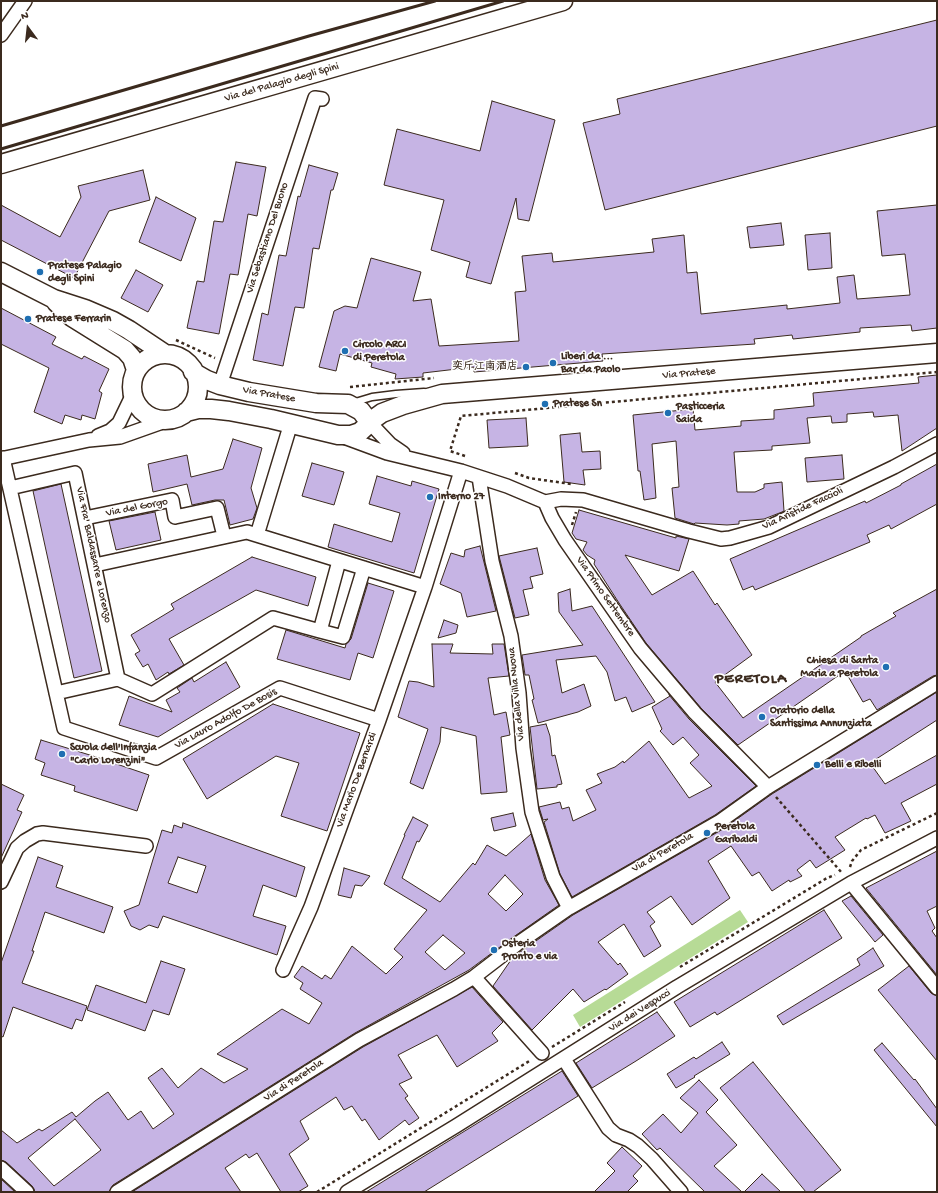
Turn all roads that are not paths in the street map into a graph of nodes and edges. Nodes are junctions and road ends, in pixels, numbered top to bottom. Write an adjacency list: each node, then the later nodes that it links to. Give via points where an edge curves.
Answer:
1 (25, 1): 3 (street)
2 (563, 1): 5 (main road, Via del Palagio degli Spini)
3 (1, 35)
4 (322, 99): 12 (street, Via Sebastiano Del Buono, via 315,98)
5 (1, 164)
6 (1, 272): 7 (main road)
7 (54, 299): 8 (main road, via 91,311 136,334); 10 (main road, via 72,317 125,350 132,358)
8 (169, 347): 10 (main road, via 148,358); 11 (main road)
9 (937, 353): 13 (main road, Via Pratese)
10 (136, 370): 14 (main road, via 132,380)
11 (194, 372): 12 (main road, Via Pratese); 16 (main road, via 196,395 192,406)
12 (220, 385): 15 (main road, Via Pratese, via 316,402)
13 (441, 386): 15 (lane, Via Pratese, via 423,392 372,397); 19 (main road, Via Pratese, via 382,414)
14 (133, 394): 17 (main road, via 137,404 147,415); 21 (street, via 119,423)
15 (347, 396): 19 (main road)
16 (186, 412): 17 (main road); 18 (main road, Via Pratese, via 217,409)
17 (168, 420): 21 (street, via 120,437)
18 (291, 423): 20 (main road, Via Pratese); 30 (street)
19 (370, 423): 20 (main road, Via Pratese, via 356,434); 24 (street, via 390,444)
20 (338, 435): 24 (street)
21 (90, 440): 23 (street)
22 (937, 444): 28 (street, Via Aristide Faccioli, via 769,527 730,538 721,539 689,531 583,500 561,499)
23 (2, 459): 27 (street, Via Lauro Adolfo De Bosis)
24 (413, 459): 25 (street)
25 (460, 471): 26 (street); 35 (street, Via Mario De Bernardi)
26 (478, 477): 28 (street); 46 (street, Via della Villa Nuova, via 492,561 511,636 520,694 523,748 532,812 553,877)
27 (10, 488): 29 (street, Via Fra' Baldassarre e Lorenzo, via 75,473); 39 (street, Via Lauro Adolfo De Bosis)
28 (546, 502): 41 (street, Via Primo Settembre, via 565,540 640,648 695,713)
29 (85, 518): 31 (street, Via del Gorgo, via 172,500 175,517 217,508); 33 (street, Via Fra' Baldassarre e Lorenzo)
30 (258, 535): 31 (street, via 247,532); 32 (street)
31 (224, 536): 33 (street)
32 (340, 560): 34 (street); 36 (street)
33 (95, 564): 37 (street, Via Fra' Baldassarre e Lorenzo)
34 (364, 568): 35 (street); 36 (street, via 343,637)
35 (425, 587): 40 (street, Via Mario De Bernardi)
36 (320, 631): 37 (street, via 273,618 152,694)
37 (118, 679): 39 (street)
38 (937, 683): 41 (street, Via di Peretola)
39 (56, 693): 40 (street, Via Lauro Adolfo De Bosis, via 64,728 156,758 280,688)
40 (379, 720): 47 (street, Via Mario De Bernardi, via 312,907)
41 (768, 787): 46 (street, Via di Peretola, via 719,822)
42 (937, 838): 45 (street, Via dei Vespucci)
43 (146, 846): 44 (street, via 37,834 17,848)
44 (1, 882)
45 (851, 883): 49 (street); 51 (street, Via dei Vespucci, via 677,987)
46 (569, 908): 48 (street, Via di Peretola)
47 (283, 970)
48 (474, 977): 50 (street); 54 (street, Via di Peretola, via 359,1040)
49 (937, 988)
50 (542, 1053)
51 (564, 1059): 55 (street, Via dei Vespucci); 56 (street, via 608,1128 638,1146)
52 (1, 1168): 53 (street)
53 (27, 1192)
54 (117, 1192)
55 (347, 1192)
56 (681, 1192)

